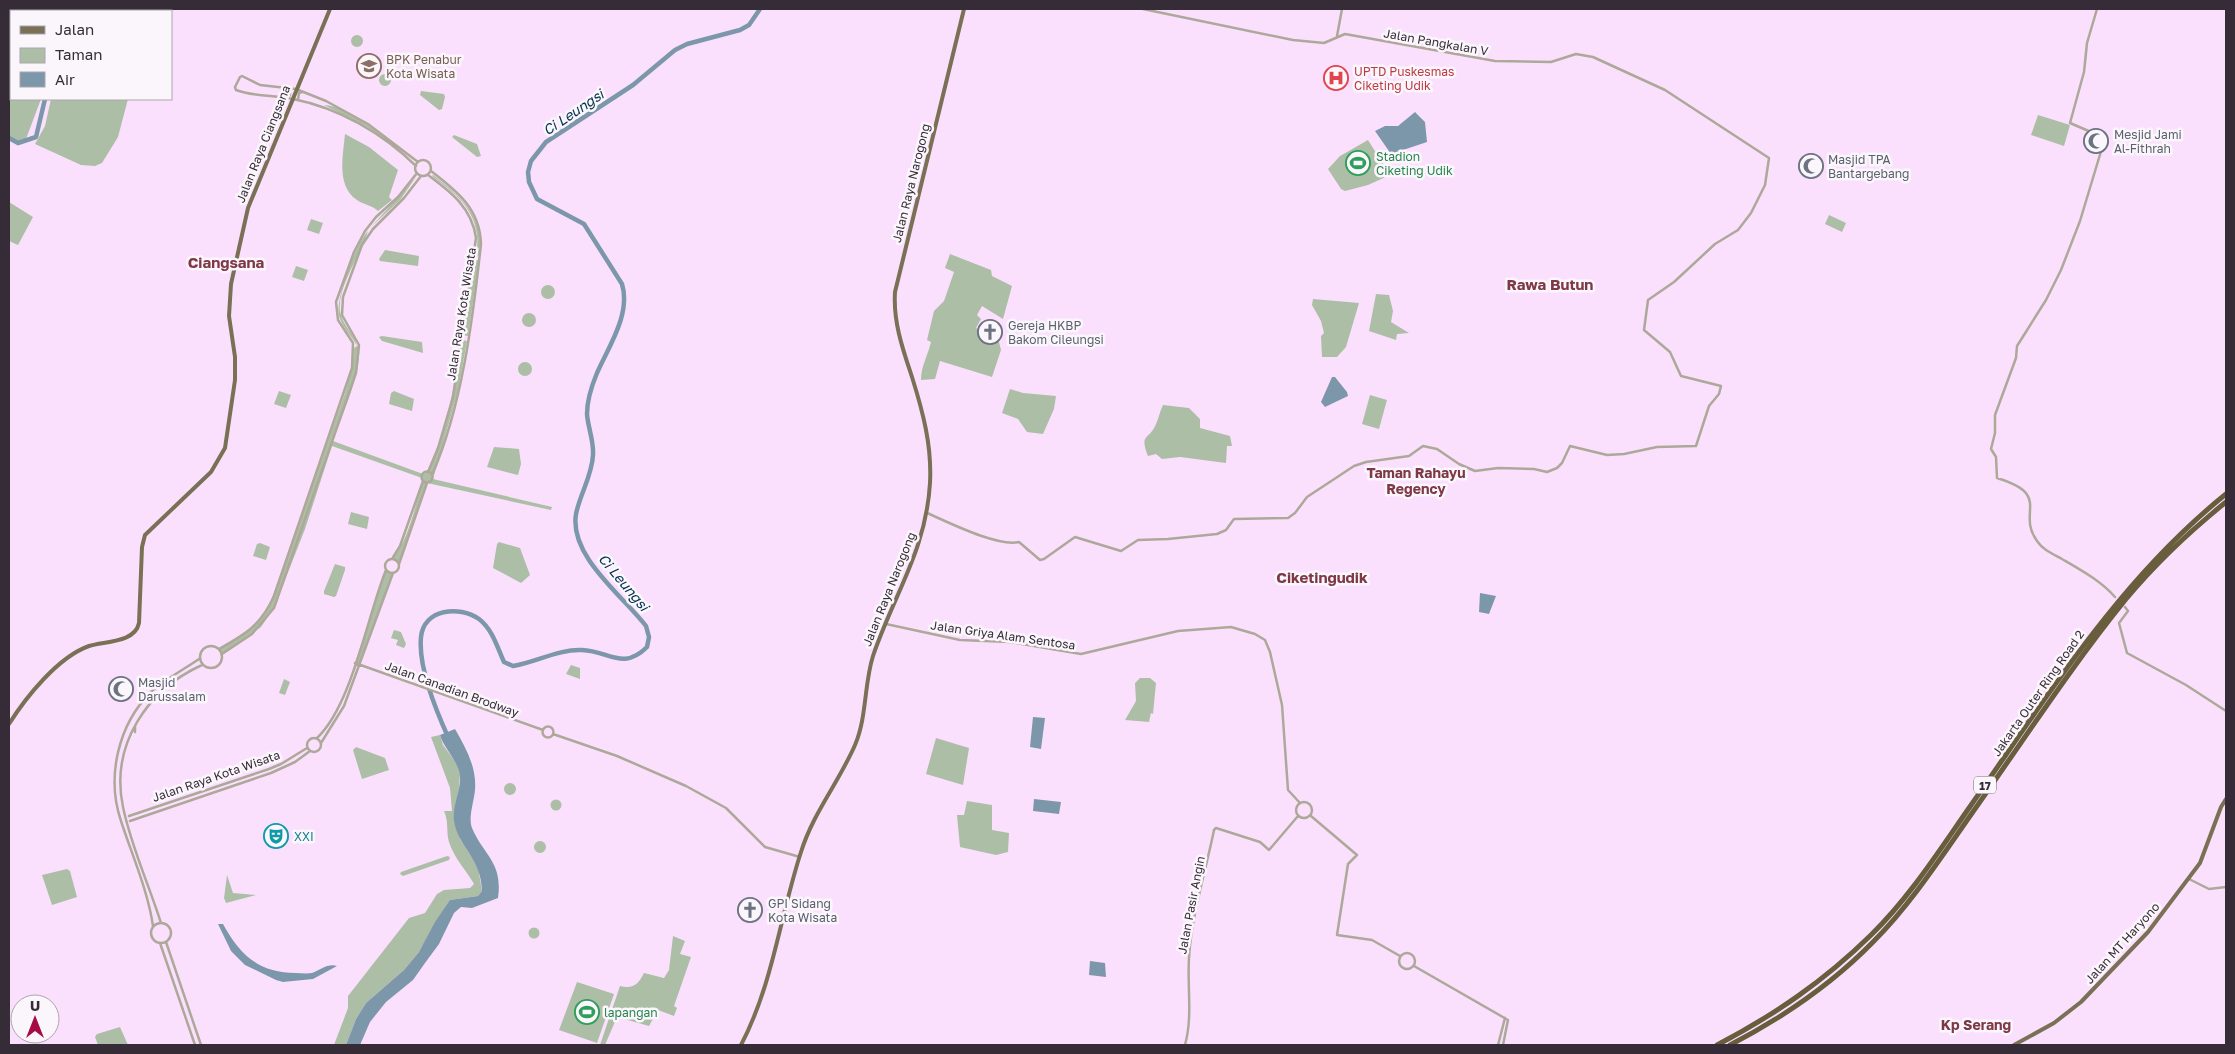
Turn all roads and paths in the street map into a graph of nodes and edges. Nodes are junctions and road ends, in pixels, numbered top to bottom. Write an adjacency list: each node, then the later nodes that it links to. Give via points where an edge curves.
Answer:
1 (330, 9): 8 (main road, Jalan Raya Ciangsana)
2 (964, 9): 29 (main road, Jalan Raya Narogong, via 895,292 896,320 928,435)
3 (1143, 9): 6 (street, Jalan Pangkalan V, via 1293,40 1324,43)
4 (1342, 9): 6 (street)
5 (2098, 9): 34 (street, via 2087,43 2083,79 2070,123 2104,138 2080,221 2061,270 2016,346 2016,358 1995,415 1995,433 1990,449 1996,457 1997,478 2018,484 2029,498 2031,525 2037,541 2104,585)
6 (1337, 36): 29 (street, Jalan Pangkalan V, via 1345,34 1495,61 1551,62 1580,54 1597,58 1665,90 1769,158 1764,185 1738,230 1715,244 1646,303 1644,330 1670,352 1681,376 1721,386 1720,394 1709,406 1696,446 1657,447 1607,455 1570,446 1562,463 1546,472 1498,468 1475,471 1437,449 1423,446 1414,454 1354,466 1307,497 1288,518 1234,519 1226,530 1217,534 1138,540 1121,551 1075,537 1040,560 1019,542 993,539)
7 (290, 89): 8 (street); 10 (street); 10 (street, via 260,86 242,76 235,87 249,94)
8 (296, 90): 9 (street); 11 (main road, Jalan Raya Ciangsana)
9 (302, 92): 12 (street); 13 (street, via 368,124)
10 (287, 98): 11 (street)
11 (292, 98): 12 (street); 46 (main road, Jalan Raya Ciangsana, via 250,197 231,284 229,316 235,380 223,454 202,482 144,534 139,624 135,633 88,646 75,653 36,688)
12 (298, 100): 14 (street, via 350,118)
13 (418, 162): 14 (street); 15 (street, via 428,161)
14 (416, 166): 16 (street)
15 (431, 171): 17 (street); 24 (street, Jalan Raya Kota Wisata, via 464,198 480,227 481,244 458,391 449,429)
16 (417, 172): 18 (street); 19 (street)
17 (428, 175): 18 (street); 23 (street, Jalan Raya Kota Wisata, via 461,202 470,215 476,238 453,397)
18 (421, 176): 20 (street)
19 (369, 225): 20 (street); 22 (street, via 357,244 336,302 338,320)
20 (373, 229): 21 (street, via 359,252 341,302 344,320)
21 (360, 345): 22 (street); 38 (street, via 354,383 274,608 252,634)
22 (354, 348): 37 (street, via 345,392 268,609 253,628)
23 (428, 472): 24 (street); 25 (street, via 422,475)
24 (432, 475): 26 (street, via 432,480)
25 (423, 481): 26 (street); 30 (street, via 403,539)
26 (427, 483): 31 (street)
27 (2226, 494): 89 (highway, Jakarta Outer Ring Road 2 / 17, via 2175,539 2124,594 2081,649 1952,832 1873,934 1791,1003)
28 (2226, 502): 90 (highway, Jakarta Outer Ring Road 2 / 17, via 2178,543 2127,598 1924,880 1874,941 1840,974 1794,1008)
29 (927, 513): 36 (main road, Jalan Raya Narogong, via 916,555)
30 (392, 559): 31 (street); 32 (street, via 386,564)
31 (399, 564): 33 (street)
32 (386, 570): 33 (street); 40 (street)
33 (393, 573): 42 (street)
34 (2115, 597)
35 (2125, 607): 43 (street, via 2128,611 2119,621 2126,652)
36 (886, 624): 64 (street, Jalan Griya Alam Sentosa, via 960,640 1010,642 1082,654 1178,631 1205,628 1238,629 1263,638 1267,642 1282,705 1288,790); 71 (main road, Jalan Raya Narogong, via 868,673 859,735 815,817)
37 (219, 649): 38 (street); 39 (street, via 206,647 200,652)
38 (222, 654): 41 (street, via 216,667)
39 (199, 660): 41 (street); 54 (street, via 175,673 146,698 131,720)
40 (355, 663): 42 (street, Jalan Canadian Brodway); 51 (street, via 333,718)
41 (202, 665): 45 (street, via 164,688)
42 (360, 665): 48 (street, Jalan Canadian Brodway); 52 (street, via 337,721)
43 (2226, 711)
44 (147, 712): 45 (street)
45 (142, 713): 47 (street)
46 (9, 724)
47 (135, 724): 49 (street); 56 (street)
48 (543, 730): 50 (street, via 550,727); 50 (street, via 546,737)
49 (135, 732)
50 (553, 734): 71 (street, via 617,756 686,786 726,808 765,846)
51 (316, 738): 52 (street); 53 (street, via 310,739)
52 (321, 743): 55 (street, via 318,751)
53 (307, 748): 55 (street); 59 (street, Jalan Raya Kota Wisata, via 281,764)
54 (119, 750): 56 (street); 61 (street)
55 (310, 751): 60 (street, Jalan Raya Kota Wisata, via 283,769)
56 (124, 752): 57 (street)
57 (122, 765): 58 (street); 74 (street, via 123,808)
58 (124, 770)
59 (248, 776): 60 (street); 65 (street, Jalan Raya Kota Wisata)
60 (249, 781): 68 (street, Jalan Raya Kota Wisata)
61 (115, 786): 62 (street); 70 (street)
62 (111, 790)
63 (2226, 799): 72 (main road, Jalan MT Haryono, via 2203,857)
64 (1300, 803): 66 (street, via 1296,810); 67 (street, via 1311,805)
65 (129, 816)
66 (1298, 816): 67 (street); 86 (street, Jalan Pasir Angin, via 1269,850 1260,842 1216,828 1190,946 1188,974 1191,994)
67 (1311, 816): 78 (street, via 1357,855 1348,864 1337,935 1372,940)
68 (130, 821)
69 (118, 825): 70 (street)
70 (123, 828): 75 (street)
71 (800, 857): 85 (main road, Jalan Raya Narogong, via 763,997)
72 (2189, 879): 73 (street, via 2208,889); 91 (main road, Jalan MT Haryono, via 2148,932 2096,989 2066,1014)
73 (2226, 887)
74 (162, 923): 75 (street); 76 (street, via 170,930)
75 (153, 926): 77 (street, via 151,936)
76 (166, 942): 77 (street); 84 (street)
77 (160, 943): 80 (street)
78 (1400, 956): 79 (street, via 1403,968); 79 (street, via 1411,953 1416,958)
79 (1414, 966): 82 (street)
80 (178, 993): 81 (street); 83 (street)
81 (176, 997)
82 (1507, 1019): 87 (street); 88 (street)
83 (193, 1045)
84 (201, 1045)
85 (741, 1045)
86 (1185, 1045)
87 (1498, 1045)
88 (1503, 1045)
89 (1717, 1045)
90 (1730, 1045)
91 (2014, 1045)

